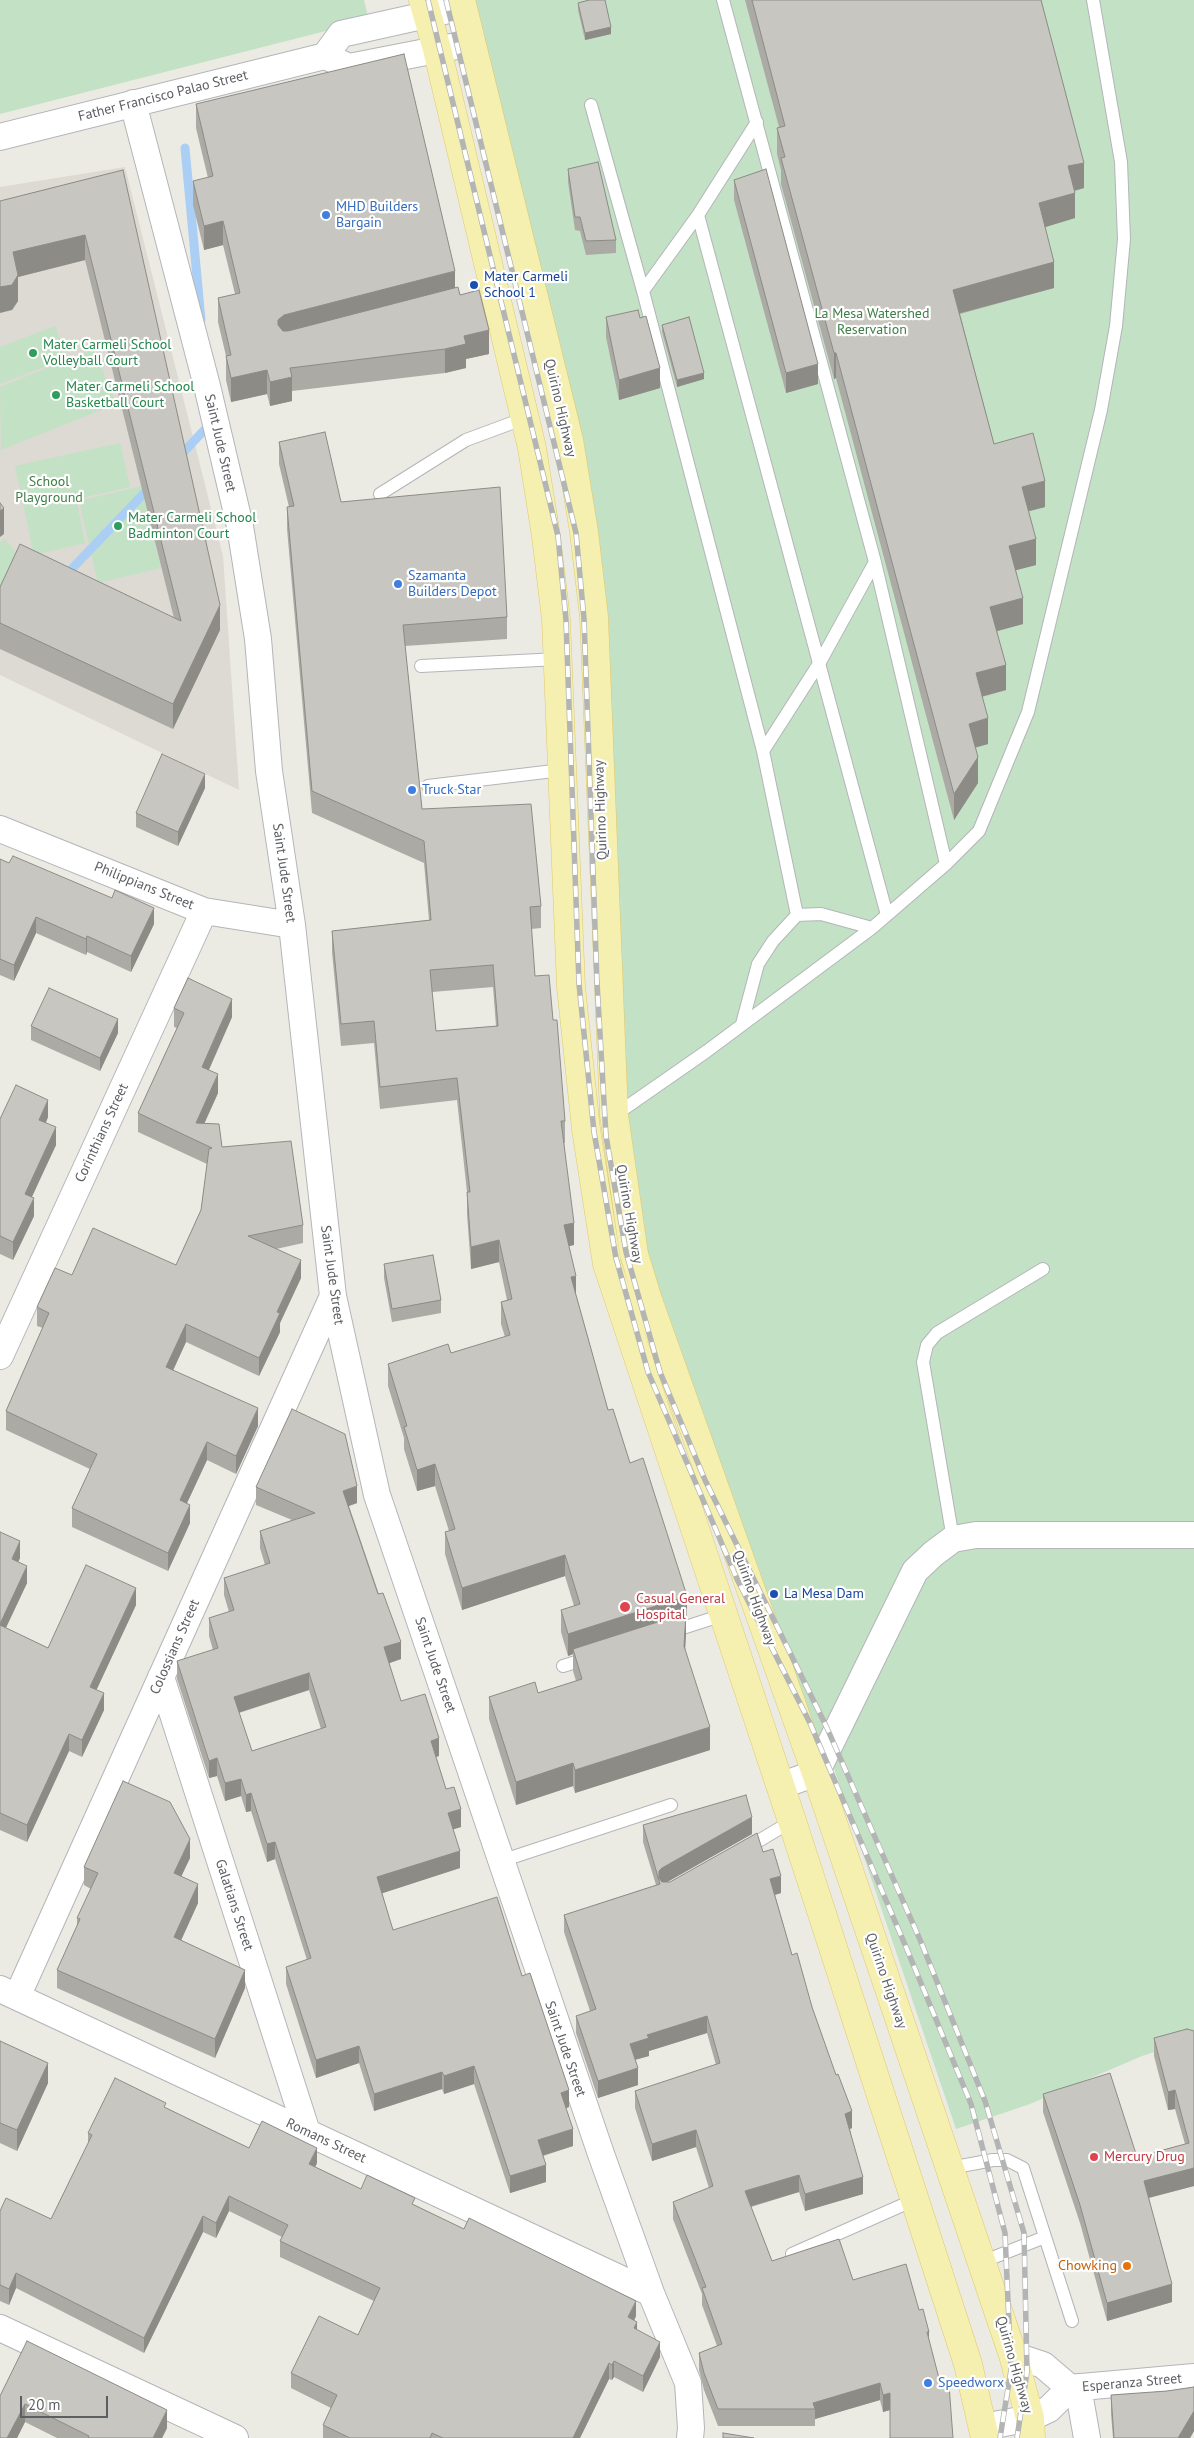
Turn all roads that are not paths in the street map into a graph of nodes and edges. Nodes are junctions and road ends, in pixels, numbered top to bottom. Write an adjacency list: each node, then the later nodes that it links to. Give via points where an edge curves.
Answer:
1 (723, 0): 10 (lane)
2 (1093, 0): 24 (lane, via 1121,162 1124,239 1116,326 1101,410 1028,712 980,831)
3 (462, 4): 4 (street); 5 (main road, Quirino Highway)
4 (425, 8): 6 (main road); 7 (street, via 341,34)
5 (472, 43): 6 (street); 31 (main road, Quirino Highway, via 569,440 584,532 594,617)
6 (437, 50): 7 (street, via 349,67); 14 (main road, via 491,294)
7 (325, 56): 8 (street, Father Francisco Palao Street)
8 (133, 103): 11 (street, Father Francisco Palao Street); 28 (street, Saint Jude Street, via 240,526 258,639 269,771)
9 (591, 105): 13 (lane)
10 (757, 122): 12 (lane); 16 (lane)
11 (0, 137)
12 (698, 215): 13 (lane); 18 (lane)
13 (643, 291): 20 (lane)
14 (521, 401): 15 (lane, via 520,420 466,440); 17 (main road, via 546,536)
15 (380, 494)
16 (875, 562): 18 (lane); 24 (lane)
17 (558, 659): 19 (lane); 21 (main road)
18 (820, 662): 20 (lane); 27 (lane)
19 (421, 666)
20 (763, 751): 26 (lane)
21 (562, 770): 22 (lane); 32 (main road, via 571,986)
22 (428, 786)
23 (0, 828): 25 (street, Philippians Street)
24 (946, 864): 27 (lane)
25 (204, 910): 28 (street, Philippians Street); 35 (street, Corinthians Street)
26 (797, 915): 29 (lane, via 821,914); 30 (lane, via 773,941 758,964)
27 (887, 915): 29 (lane)
28 (292, 925): 34 (street, Saint Jude Street)
29 (872, 928): 30 (lane)
30 (742, 1024): 31 (lane)
31 (614, 1115): 32 (lane); 43 (main road, Quirino Highway, via 634,1254 648,1300)
32 (586, 1129): 38 (main road, via 607,1264)
33 (1043, 1269): 37 (lane, via 937,1333 927,1345 923,1362)
34 (333, 1296): 42 (street, Colossians Street); 48 (street, Saint Jude Street, via 377,1495)
35 (0, 1356)
36 (1194, 1535): 37 (street, via 976,1535)
37 (953, 1539): 43 (street, via 915,1571)
38 (723, 1615): 39 (lane); 44 (main road)
39 (659, 1635)
40 (597, 1655): 41 (lane)
41 (563, 1666)
42 (161, 1678): 49 (street, Colossians Street); 50 (street, Galatians Street)
43 (816, 1773): 44 (street); 51 (main road, Quirino Highway)
44 (780, 1786): 46 (main road)
45 (671, 1805): 48 (lane)
46 (792, 1821): 47 (lane); 52 (main road)
47 (730, 1857)
48 (502, 1861): 56 (street, Saint Jude Street)
49 (9, 1993): 50 (street, Romans Street)
50 (307, 2132): 56 (street, Romans Street)
51 (950, 2168): 53 (lane, via 992,2160 1007,2160 1023,2168); 55 (main road, Quirino Highway)
52 (914, 2200): 54 (lane); 63 (main road, via 968,2364)
53 (1045, 2237): 55 (lane); 57 (lane)
54 (792, 2254)
55 (982, 2262): 59 (main road, Quirino Highway)
56 (651, 2293): 65 (street, Saint Jude Street, via 688,2383)
57 (1072, 2321)
58 (0, 2328): 64 (street)
59 (1013, 2355): 61 (street, Esperanza Street, via 1043,2365); 62 (main road, Quirino Highway)
60 (1194, 2377): 61 (street, Esperanza Street)
61 (1074, 2388): 62 (street, Esperanza Street); 66 (street)
62 (1030, 2428): 63 (street, Esperanza Street)
63 (984, 2432)
64 (235, 2438)
65 (690, 2438)
66 (1086, 2438)

